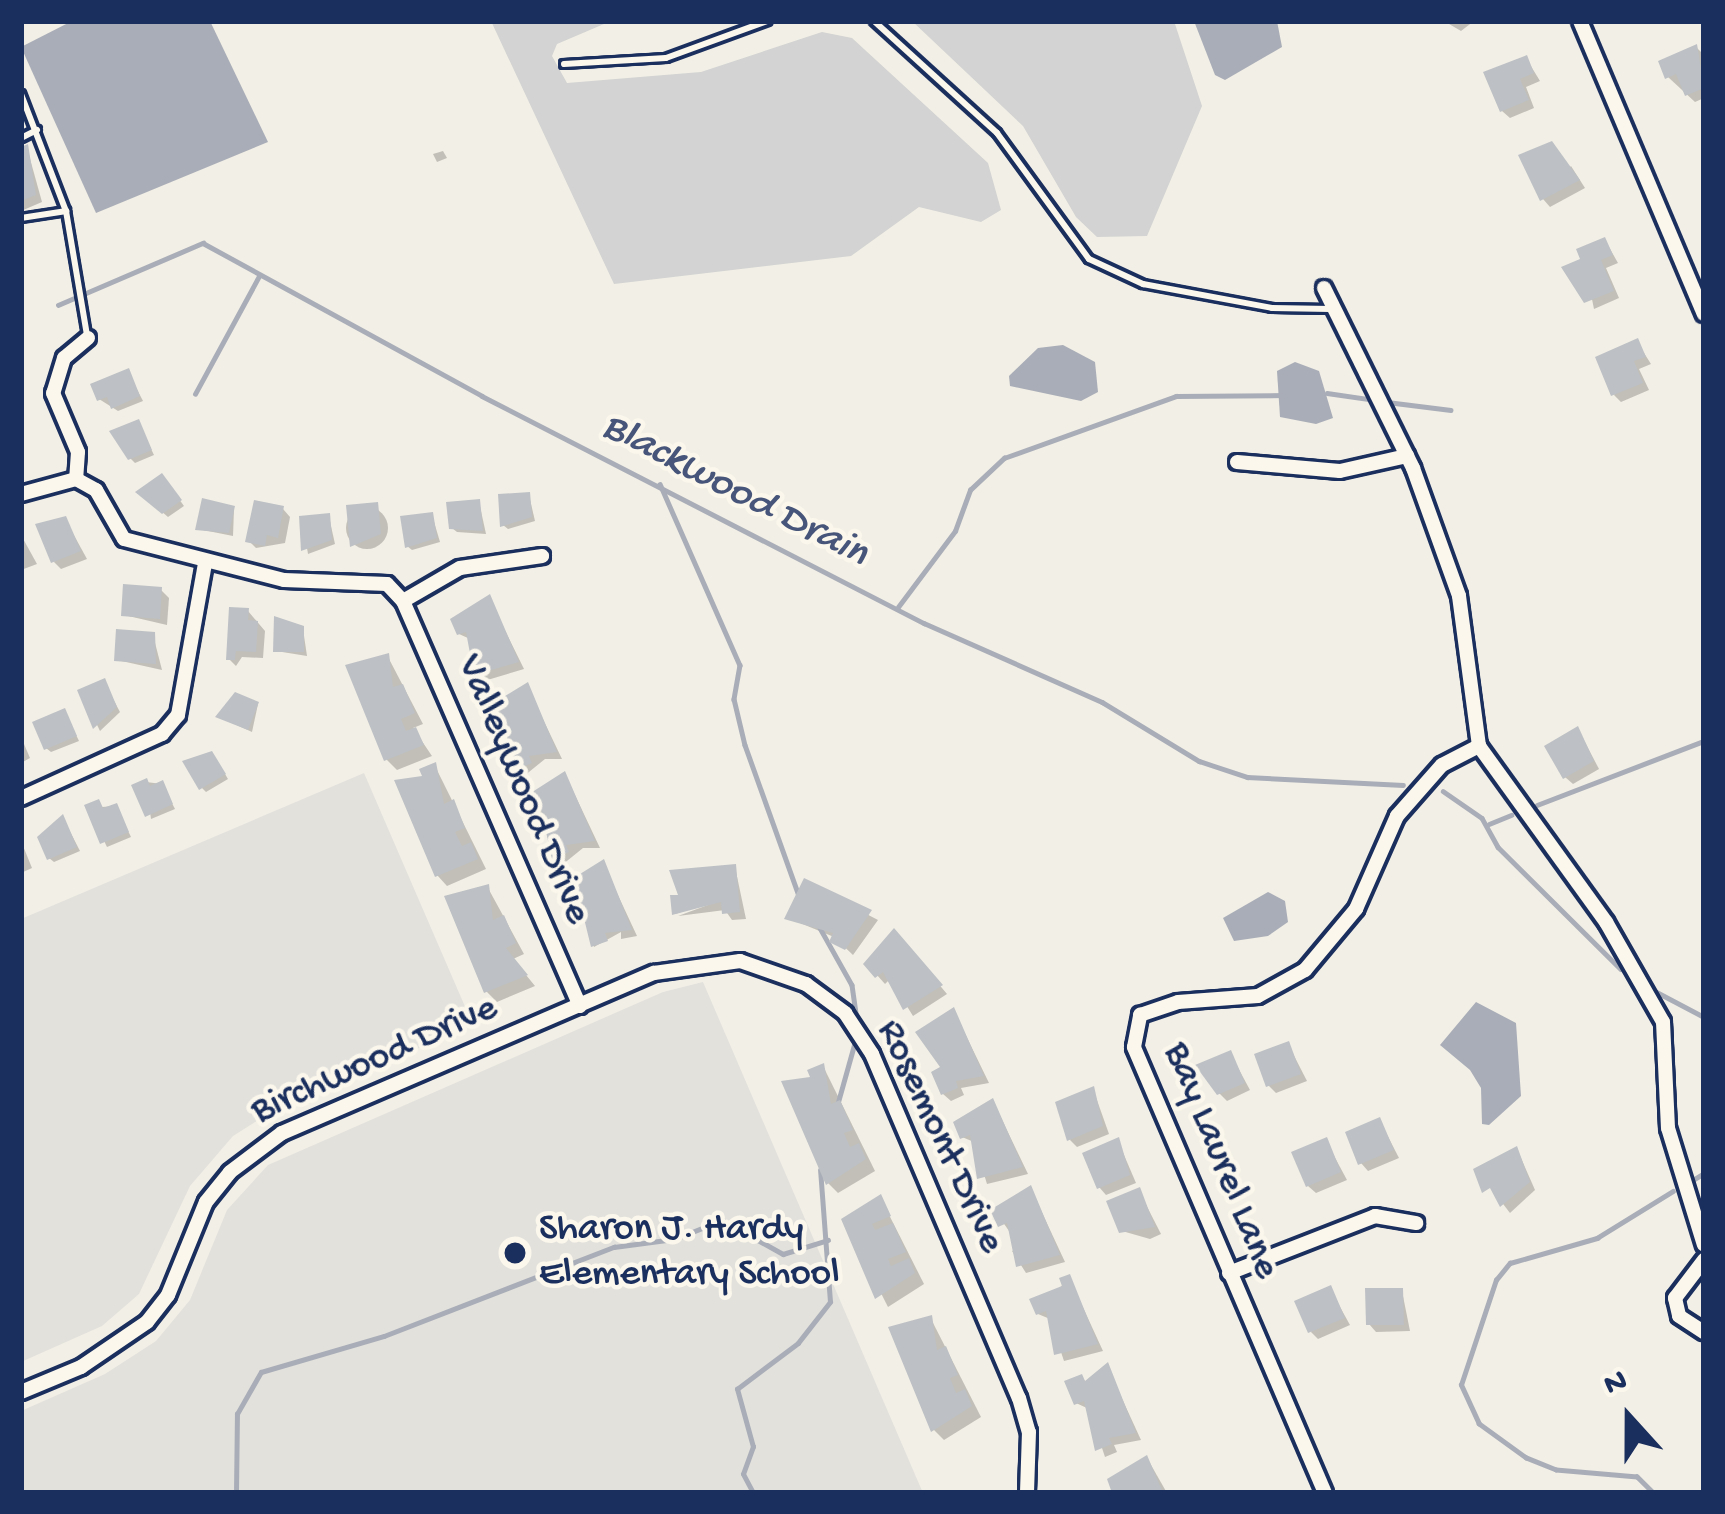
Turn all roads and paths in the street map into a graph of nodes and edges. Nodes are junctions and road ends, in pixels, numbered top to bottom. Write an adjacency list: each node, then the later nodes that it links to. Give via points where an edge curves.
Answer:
1 (766, 21): 4 (lane, via 666,58)
2 (874, 21): 11 (lane, via 997,133 1089,260 1143,284 1272,308)
3 (1580, 21): 12 (street)
4 (564, 64)
5 (21, 94): 6 (lane)
6 (37, 130): 7 (lane); 8 (lane)
7 (21, 138)
8 (66, 212): 9 (lane); 13 (lane)
9 (21, 218)
10 (1324, 288): 11 (street)
11 (1336, 309): 14 (street)
12 (1704, 314)
13 (88, 338): 16 (street, via 64,358 53,393 78,452)
14 (1407, 456): 15 (street, via 1340,471); 21 (street, via 1459,596)
15 (1237, 462)
16 (76, 479): 17 (street); 19 (street, via 96,490 124,539)
17 (21, 494)
18 (542, 556): 20 (street, via 460,568)
19 (205, 564): 20 (street, via 307,583 387,584); 22 (street, via 178,715 162,734)
20 (403, 601): 23 (street, Valleywood Drive)
21 (1479, 746): 25 (street, via 1606,922 1664,1022 1668,1128); 27 (street, Bay Laurel Lane, via 1442,765 1397,816 1356,909 1305,970 1258,996 1178,1002 1140,1015 1134,1047)
22 (21, 798)
23 (580, 1006): 29 (street, Birchwood Drive, via 252,1152 206,1202 168,1295 147,1322 99,1356); 30 (street, Rosemont Drive, via 679,965 740,961 806,984 845,1013 907,1130 1018,1398 1029,1432)
24 (1416, 1223): 27 (street, via 1375,1216)
25 (1704, 1245)
26 (1704, 1260): 28 (street, via 1675,1298 1679,1316)
27 (1229, 1273): 31 (street, Bay Laurel Lane)
28 (1704, 1332)
29 (21, 1392)
30 (1030, 1492)
31 (1324, 1493)

